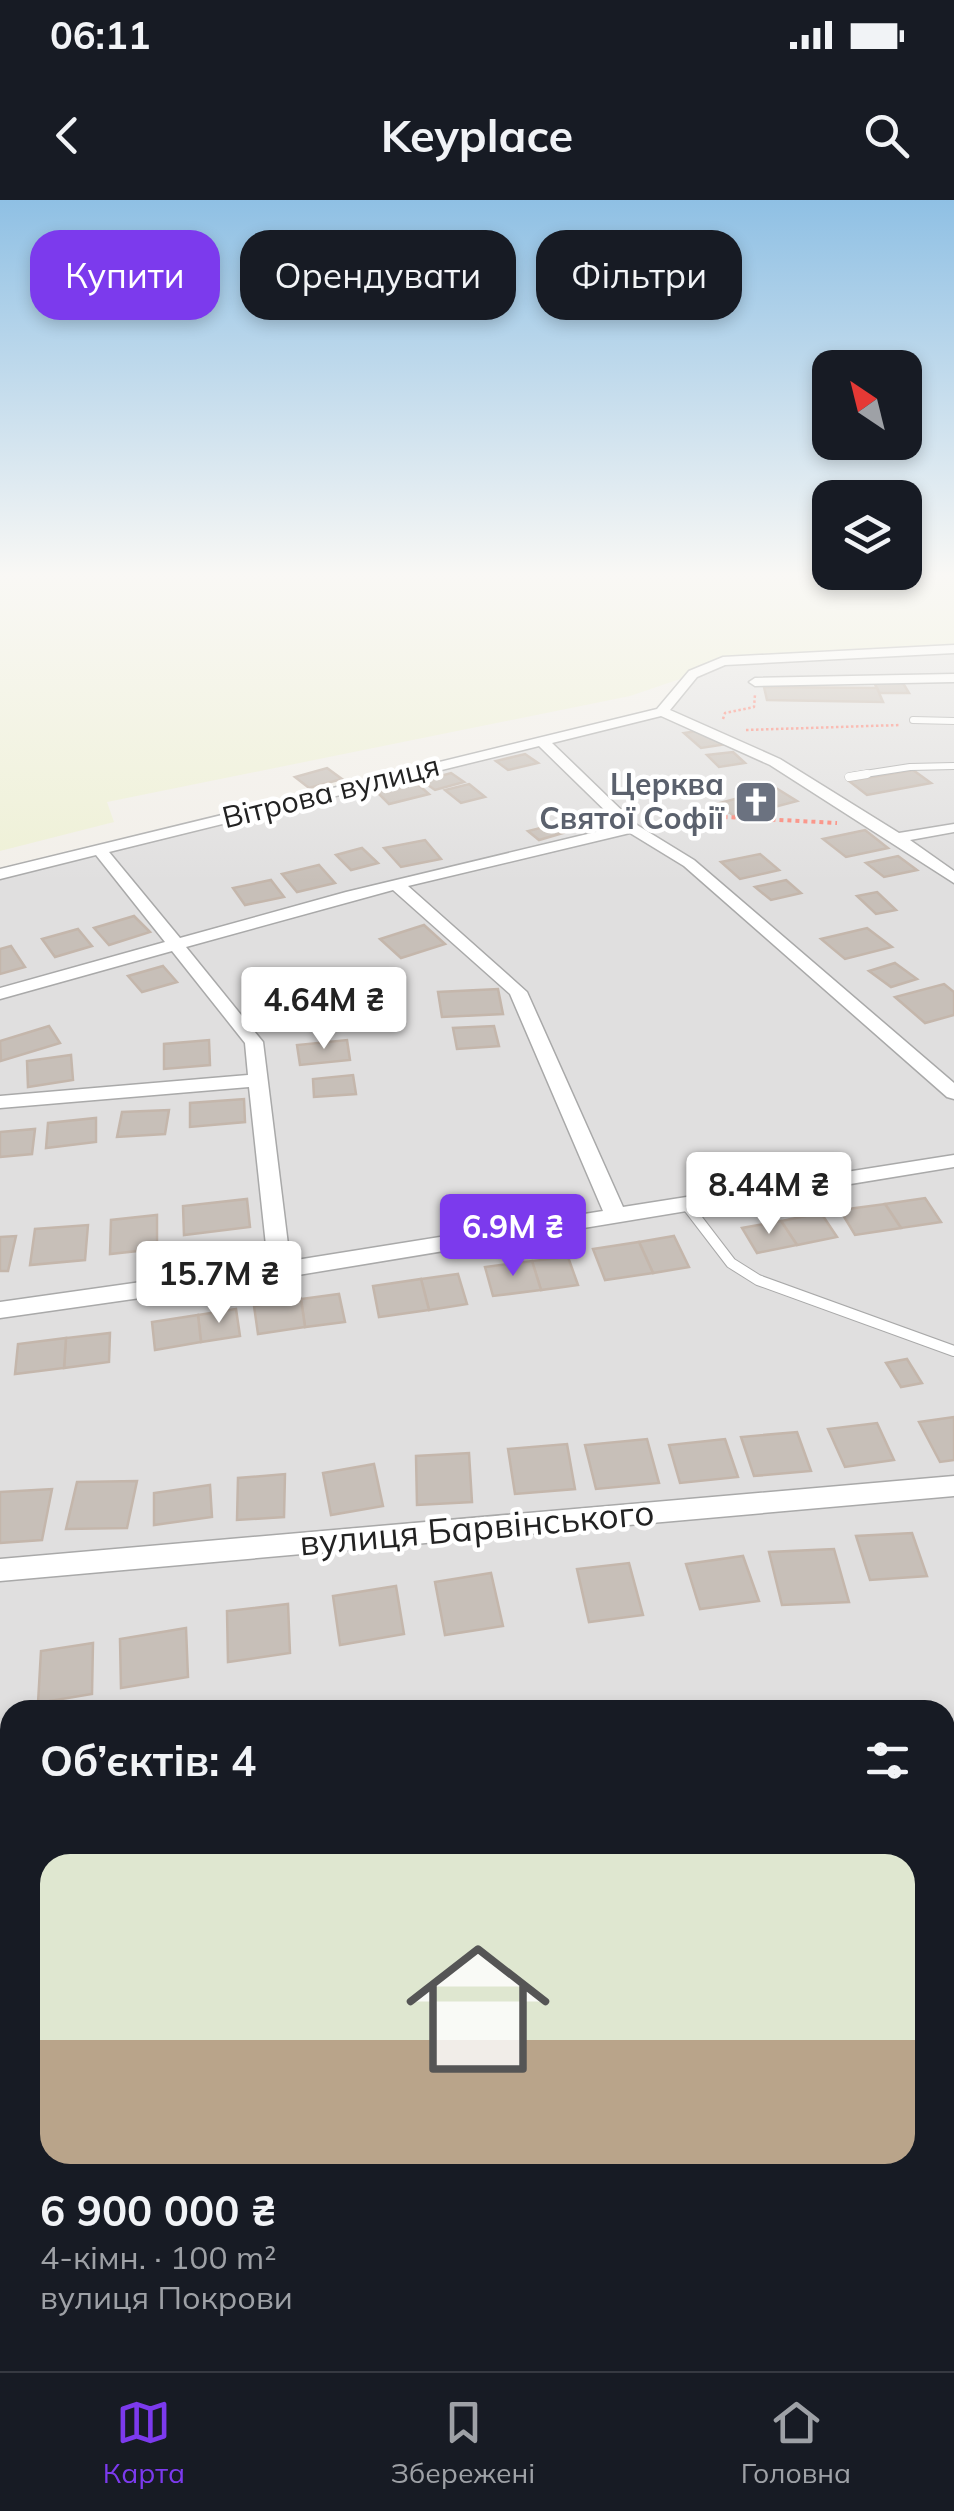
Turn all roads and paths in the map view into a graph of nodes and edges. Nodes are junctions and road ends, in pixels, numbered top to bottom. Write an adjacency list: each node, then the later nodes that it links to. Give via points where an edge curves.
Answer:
1 (690, 679): 4 (street)
2 (889, 679): 3 (street)
3 (755, 682): 7 (path, via 754,707 726,712)
4 (662, 712): 7 (street); 8 (street, Вітрова вулиця)
5 (913, 720): 6 (lane); 7 (path)
6 (954, 721)
7 (718, 731): 11 (street)
8 (541, 740): 13 (street); 15 (street, Вітрова вулиця)
9 (954, 766): 10 (lane)
10 (849, 777)
11 (876, 825): 13 (path, via 694,816); 14 (street)
12 (954, 828): 14 (street)
13 (635, 830): 18 (street); 22 (street, via 688,863)
14 (897, 838): 17 (street)
15 (99, 849): 16 (street, Вітрова вулиця); 19 (street)
16 (0, 874)
17 (954, 878)
18 (396, 884): 19 (street); 26 (street, via 518,992)
19 (177, 944): 20 (street); 21 (street, via 246,1026)
20 (0, 994)
21 (261, 1080): 23 (street); 27 (street)
22 (954, 1093)
23 (0, 1102)
24 (954, 1161): 25 (street)
25 (685, 1203): 26 (street); 29 (lane, via 731,1263 758,1280)
26 (616, 1214): 27 (street)
27 (280, 1270): 28 (street)
28 (0, 1310)
29 (954, 1351)
30 (954, 1486): 31 (street, вулиця Барвінського)
31 (0, 1570)

